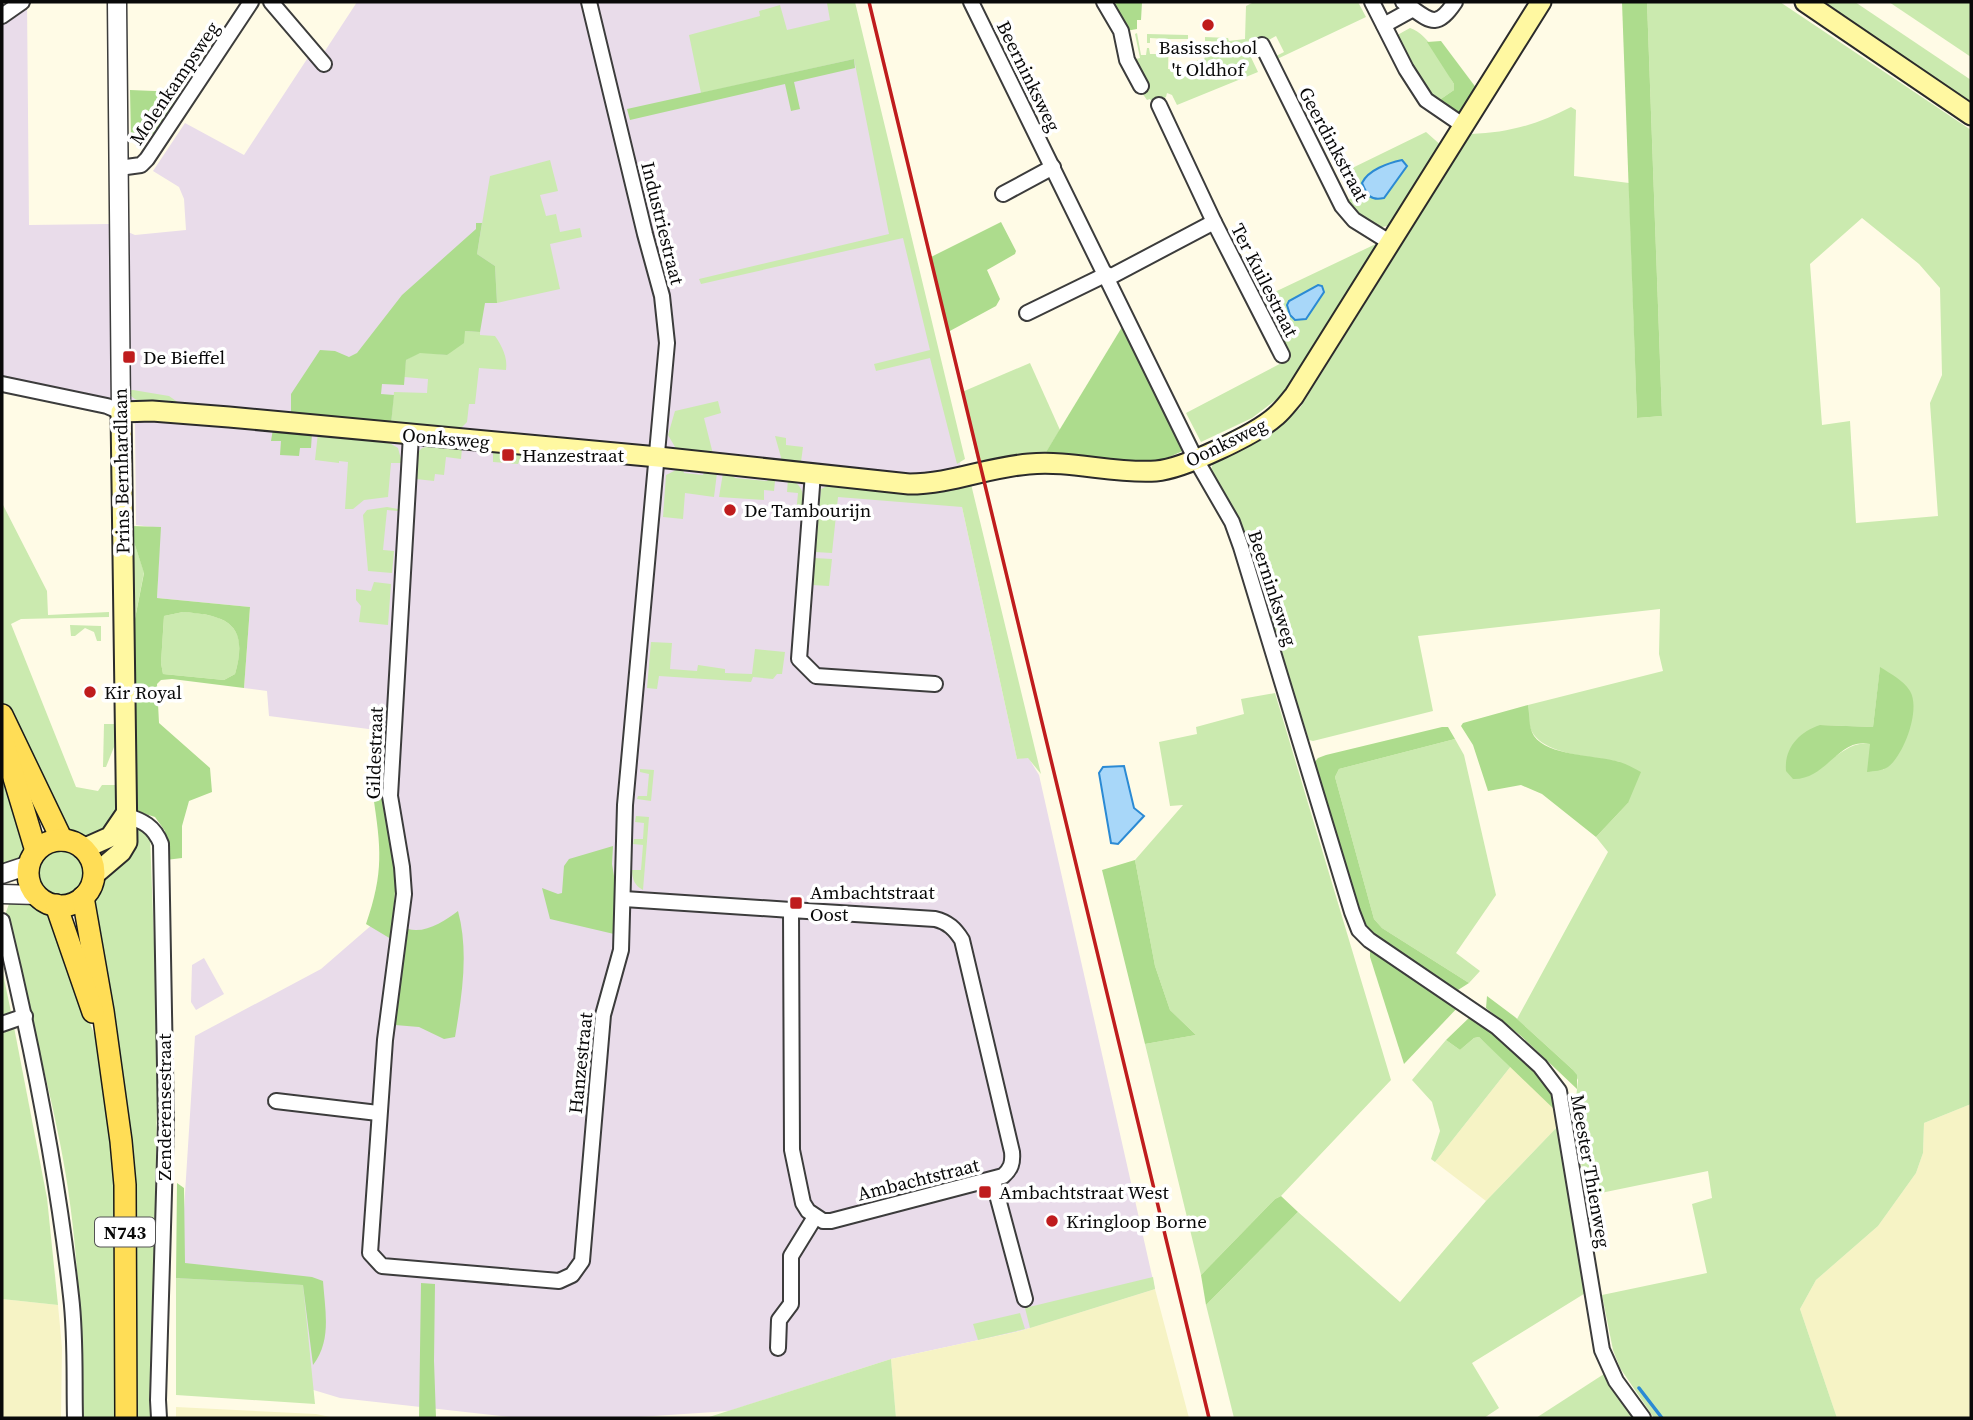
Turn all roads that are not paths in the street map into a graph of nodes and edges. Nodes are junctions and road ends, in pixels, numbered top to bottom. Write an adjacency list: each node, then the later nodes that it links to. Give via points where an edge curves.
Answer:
1 (22, 2): 13 (street)
2 (117, 2): 22 (street, Prins Bernhardlaan)
3 (251, 2): 22 (street, Molenkampsweg, via 147,159 141,165)
4 (271, 2): 16 (street)
5 (589, 2): 32 (street, Industriestraat, via 662,296 667,343)
6 (971, 2): 21 (street, Beerninksweg)
7 (1104, 2): 17 (street, via 1121,31 1127,60)
8 (1372, 2): 14 (street)
9 (1455, 2): 12 (street, via 1440,20 1433,21)
10 (1541, 2): 20 (main road, Oonksweg)
11 (1805, 2): 19 (main road)
12 (1408, 5): 14 (street)
13 (2, 16)
14 (1384, 25): 20 (street, via 1426,100)
15 (1262, 46): 25 (street, Geerdinkstraat, via 1342,206 1354,220)
16 (324, 64)
17 (1141, 86)
18 (1159, 105): 24 (street, Ter Kuilestraat)
19 (1971, 115)
20 (1464, 126): 25 (main road, Oonksweg)
21 (1053, 167): 23 (street); 26 (street, Beerninksweg)
22 (119, 169): 30 (street, Prins Bernhardlaan)
23 (1003, 194)
24 (1214, 222): 26 (street, Ter Kuilestraat); 28 (street, Ter Kuilestraat)
25 (1391, 243): 33 (main road, Oonksweg, via 1284,408 1252,432)
26 (1108, 276): 27 (street); 33 (street, Beerninksweg)
27 (1027, 313)
28 (1282, 355)
29 (2, 384): 30 (street)
30 (121, 412): 31 (main road, Oonksweg); 38 (main road, Prins Bernhardlaan)
31 (411, 435): 32 (main road, Oonksweg); 55 (street, Gildestraat, via 390,796 404,894)
32 (658, 457): 34 (main road, Oonksweg); 46 (street, Hanzestraat, via 625,805)
33 (1195, 458): 34 (main road, Oonksweg, via 1157,471 1019,464 932,484); 50 (street, Beerninksweg, via 1232,522)
34 (813, 473): 35 (street, via 799,659 816,676)
35 (935, 684)
36 (2, 715): 39 (main road)
37 (2, 738): 41 (main road, N743)
38 (125, 815): 40 (main road, via 110,837); 43 (main road, Prins Bernhardlaan, via 127,842); 63 (street, Zenderensestraat, via 156,831 161,844 166,1123)
39 (62, 840): 40 (main road); 41 (main road, via 43,845)
40 (83, 849): 43 (main road)
41 (32, 858): 42 (street); 47 (main road, N743, via 30,884)
42 (2, 874)
43 (94, 875): 45 (main road)
44 (2, 894): 47 (street)
45 (83, 897): 47 (main road, via 75,903); 53 (main road, Zenderensestraat / N743)
46 (624, 899): 48 (street, Ambachtstraat); 58 (street, Hanzestraat, via 621,950 603,1015 582,1261 572,1275 559,1281)
47 (46, 900): 53 (main road, Zenderensestraat / N743)
48 (791, 910): 56 (street, Ambachtstraat, via 935,919 957,932 1012,1152 1009,1170); 57 (street, via 792,1150 803,1203)
49 (2, 921): 51 (street)
50 (1359, 930): 64 (street, Meester Thienweg, via 1497,1027 1540,1066 1559,1091 1602,1350 1616,1381)
51 (25, 1016): 52 (street); 61 (street, via 72,1298)
52 (2, 1024)
53 (106, 1047): 62 (main road, Zenderensestraat / N743, via 125,1185)
54 (276, 1101): 55 (street)
55 (378, 1113): 58 (street, Gildestraat, via 370,1252)
56 (993, 1180): 57 (street, Ambachtstraat, via 831,1221); 59 (street)
57 (815, 1217): 60 (street, via 791,1256 791,1304 779,1320)
58 (387, 1267)
59 (1026, 1299)
60 (778, 1348)
61 (75, 1418)
62 (126, 1418)
63 (159, 1418)
64 (1643, 1418)

